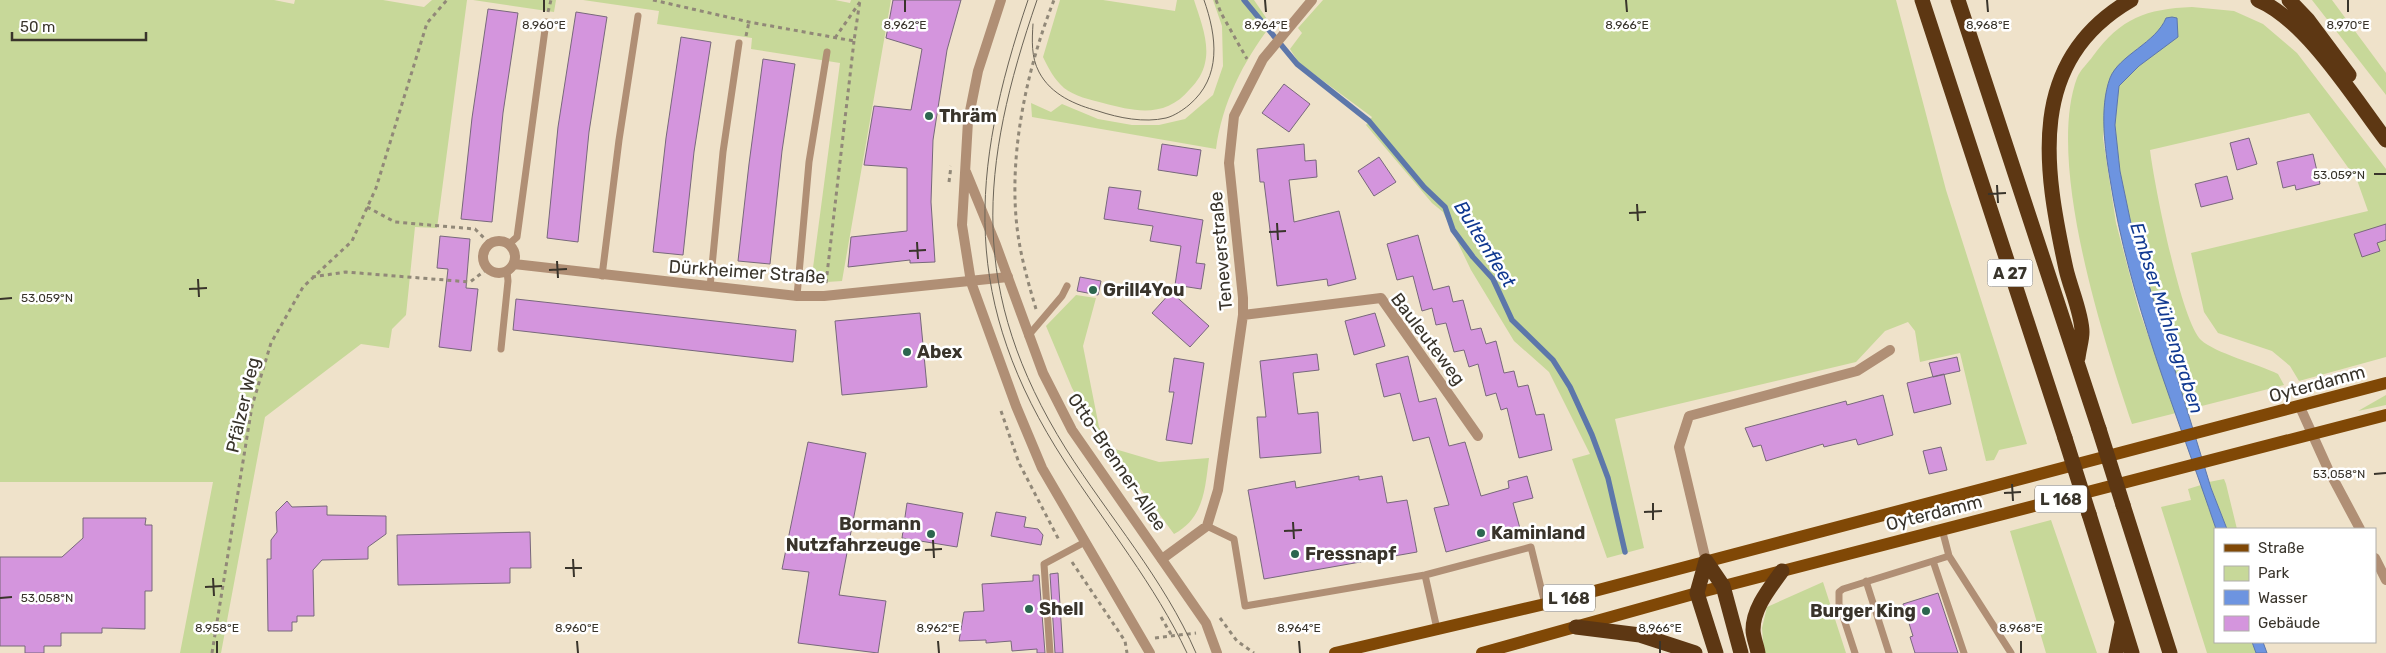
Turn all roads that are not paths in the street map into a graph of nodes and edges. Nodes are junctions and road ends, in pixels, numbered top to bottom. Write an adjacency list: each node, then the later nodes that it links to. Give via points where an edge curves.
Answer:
1 (1001, 0): 14 (street, Otto-Brenner-Allee, via 978,71 968,121)
2 (1312, 0): 23 (street, Teneverstraße, via 1263,59 1234,116 1229,163 1244,298)
3 (1922, 0): 49 (highway, A 27, bridge)
4 (1958, 0): 27 (highway, A 27)
5 (2132, 0): 27 (highway, via 2093,27 2071,55 2059,81 2051,114 2049,154 2053,201 2082,330)
6 (2258, 0): 13 (highway, via 2270,5 2296,26)
7 (2289, 0): 12 (highway, via 2308,20)
8 (638, 16): 17 (lane)
9 (546, 22): 15 (lane, via 517,237)
10 (739, 43): 21 (lane, via 723,152)
11 (827, 52): 22 (lane, via 809,162)
12 (2386, 124)
13 (2386, 140)
14 (965, 169): 18 (street, Otto-Brenner-Allee); 19 (street, Otto-Brenner-Allee, via 962,224)
15 (509, 244): 16 (street, via 515,254); 16 (street, Dürkheimer Straße, via 500,241 490,244 484,251 483,260 488,269 497,273)
16 (510, 268): 17 (street, Dürkheimer Straße); 25 (lane)
17 (602, 276): 21 (street, Dürkheimer Straße)
18 (1008, 277): 19 (street, Dürkheimer Straße); 24 (street, Otto-Brenner-Allee)
19 (971, 282): 22 (street, Dürkheimer Straße); 36 (street, Otto-Brenner-Allee, via 1042,468)
20 (1067, 286): 24 (lane)
21 (710, 287): 22 (street, Dürkheimer Straße)
22 (797, 296)
23 (1243, 315): 32 (street, Bauleuteweg, via 1381,298); 33 (street, Teneverstraße, via 1218,490)
24 (1028, 336): 38 (street, Otto-Brenner-Allee, via 1056,402 1072,430)
25 (501, 349)
26 (1890, 350): 40 (street, via 1857,371 1690,416 1679,447)
27 (2077, 362): 67 (highway, A 27, bridge)
28 (2386, 383): 29 (main road, Oyterdamm / L 168)
29 (2300, 407): 31 (street); 40 (main road, Oyterdamm / L 168)
30 (2386, 415): 31 (main road, Oyterdamm / L 168)
31 (2311, 432): 34 (street); 35 (main road, Oyterdamm / L 168)
32 (1478, 436)
33 (1207, 526): 38 (street); 43 (lane, via 1234,539 1245,606)
34 (2359, 528)
35 (1942, 529): 37 (lane); 42 (main road, Oyterdamm / L 168)
36 (1085, 542): 52 (lane, via 1044,564); 53 (street, Otto-Brenner-Allee)
37 (1949, 556): 41 (lane); 64 (lane)
38 (1162, 559): 54 (street, Otto-Brenner-Allee, via 1209,631)
39 (2376, 560): 44 (street)
40 (1706, 561): 46 (highway); 47 (highway); 48 (main road, Oyterdamm / L 168)
41 (1933, 561): 45 (lane); 63 (lane)
42 (1782, 571): 46 (main road, Oyterdamm / L 168); 60 (highway, via 1763,597 1756,615 1753,630)
43 (1425, 575): 48 (lane, via 1531,546); 51 (lane)
44 (2386, 580)
45 (1866, 581): 61 (lane, via 1838,592); 62 (lane)
46 (1724, 586): 47 (main road, Oyterdamm / L 168); 59 (highway)
47 (1697, 593): 50 (main road, Oyterdamm / L 168); 58 (highway)
48 (1545, 604): 51 (main road, Oyterdamm / L 168)
49 (2123, 621): 65 (highway); 66 (highway, A 27)
50 (1576, 627): 56 (main road, Oyterdamm / L 168); 57 (highway, via 1640,635)
51 (1437, 629): 55 (main road, Oyterdamm)
52 (1050, 653)
53 (1150, 653)
54 (1216, 653)
55 (1335, 653)
56 (1482, 653)
57 (1695, 653)
58 (1716, 653)
59 (1741, 653)
60 (1758, 653)
61 (1854, 653)
62 (1888, 653)
63 (1964, 653)
64 (2011, 653)
65 (2116, 653)
66 (2132, 653)
67 (2170, 653)

